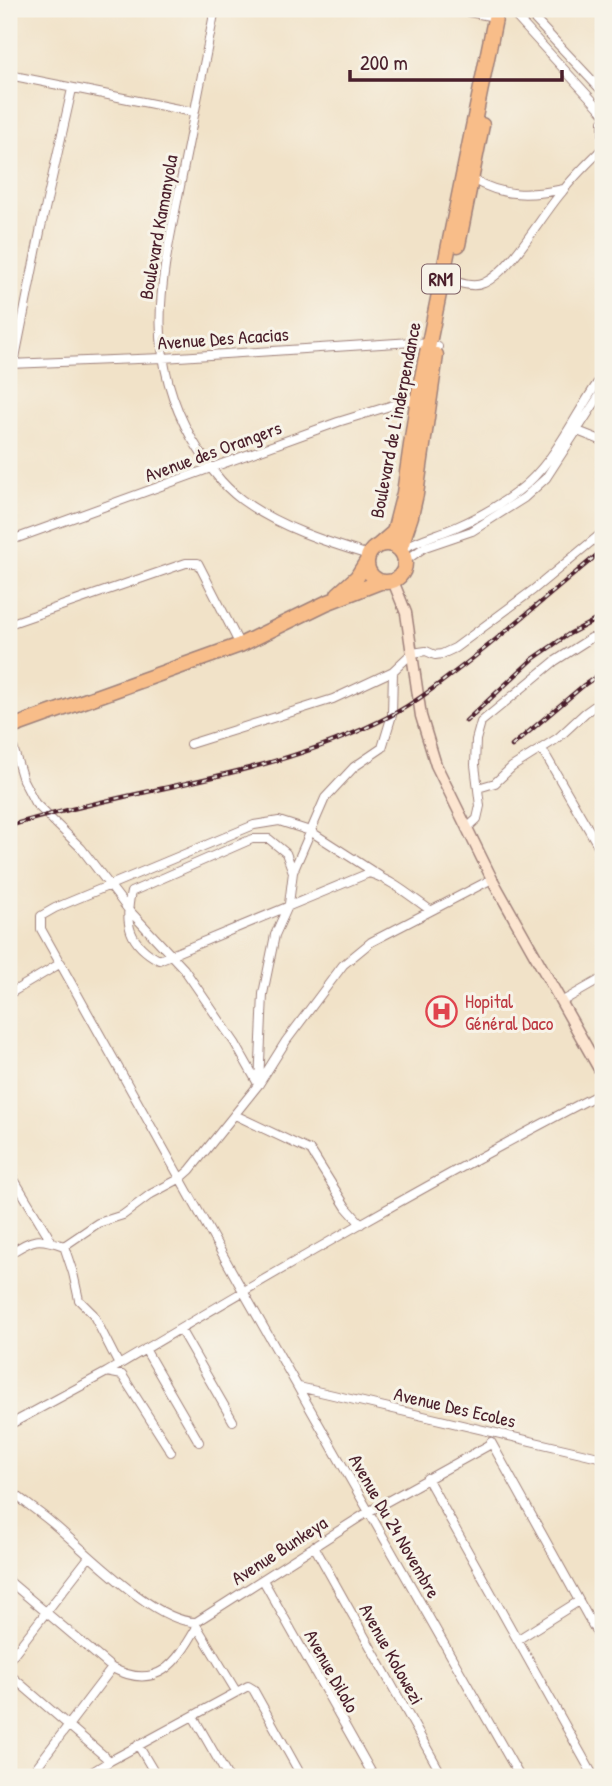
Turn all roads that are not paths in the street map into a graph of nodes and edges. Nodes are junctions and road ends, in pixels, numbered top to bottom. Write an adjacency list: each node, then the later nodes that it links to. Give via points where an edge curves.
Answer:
1 (215, 9): 8 (street, Boulevard Kamanyola)
2 (453, 9): 4 (street)
3 (525, 9): 7 (street)
4 (502, 11): 9 (street); 13 (highway, Boulevard de L'inderpendance / RN1); 15 (highway, Boulevard de L'inderpendance / RN1)
5 (9, 75): 6 (street)
6 (72, 89): 8 (street); 18 (street)
7 (603, 92)
8 (193, 112): 17 (street, Boulevard Kamanyola, via 165,263 159,326)
9 (603, 112)
10 (603, 121): 11 (street)
11 (603, 137)
12 (603, 148): 14 (street)
13 (472, 179): 14 (street, via 506,194); 15 (highway, Boulevard de L'inderpendance / RN1)
14 (564, 189): 15 (street, via 516,254 483,284)
15 (446, 278): 16 (highway, Boulevard de L'inderpendance / RN1)
16 (433, 346): 17 (street, Avenue Des Acacias, via 411,342); 21 (highway, Boulevard de L'inderpendance / RN1)
17 (163, 358): 18 (street, Avenue Des Acacias); 24 (street, Boulevard Kamanyola, via 181,418)
18 (12, 363)
19 (603, 375): 22 (street, via 583,402)
20 (603, 390): 22 (street)
21 (423, 397): 24 (street, Avenue des Orangers, via 338,422); 27 (highway, Boulevard de L'inderpendance / RN1, via 397,525); 28 (highway, Boulevard de L'inderpendance / RN1, via 415,495)
22 (573, 429): 23 (street); 28 (street, via 546,478 524,498 482,526)
23 (603, 441)
24 (211, 469): 26 (street, Avenue des Orangers); 27 (street, Boulevard Kamanyola, via 242,500 265,514 309,535)
25 (603, 532): 34 (street, via 455,648 435,655)
26 (9, 541)
27 (372, 553): 28 (highway, via 388,543); 29 (highway, via 370,574); 30 (highway, RN1, via 357,577)
28 (402, 553): 29 (highway, via 403,573)
29 (387, 581): 30 (highway, RN1); 34 (street, via 406,613)
30 (326, 603): 33 (highway, RN1)
31 (9, 624): 33 (street, via 186,563 198,563)
32 (591, 638): 41 (street, via 555,661 481,722 476,740)
33 (240, 645): 37 (highway, RN1)
34 (412, 653): 35 (street); 42 (street, via 421,716 436,765)
35 (393, 671): 39 (street, via 333,699); 43 (street, via 392,715 382,748 354,767 325,798)
36 (603, 701): 40 (street)
37 (9, 728)
38 (9, 734): 48 (street, via 23,780 36,803)
39 (190, 744)
40 (542, 749): 41 (street, via 495,783); 44 (street)
41 (478, 788): 42 (street, via 477,819)
42 (466, 829): 47 (street)
43 (310, 831): 45 (street); 46 (street); 48 (street, via 279,821 254,825)
44 (603, 854)
45 (293, 872): 49 (street); 50 (street, via 286,853 269,839 252,839 131,892)
46 (380, 876): 49 (street, via 357,876); 51 (street)
47 (492, 879): 51 (street); 56 (street)
48 (111, 885): 50 (street); 53 (street, Avenue Du 24 Novembre, via 41,916 41,929)
49 (289, 904): 52 (street); 58 (street, via 276,931 263,993)
50 (127, 908): 52 (street); 52 (street, via 130,932 142,950 159,960)
51 (430, 910): 58 (street, via 370,942 343,965)
52 (171, 955): 58 (street)
53 (61, 963): 55 (street); 62 (street, Avenue Du 24 Novembre)
54 (603, 978): 56 (street)
55 (9, 994)
56 (561, 1002): 57 (street)
57 (603, 1076)
58 (259, 1084): 60 (street)
59 (603, 1092): 63 (street)
60 (235, 1115): 62 (street); 63 (street, via 312,1151 345,1207)
61 (9, 1171): 64 (street)
62 (181, 1178): 65 (street); 67 (street, Avenue Du 24 Novembre)
63 (361, 1224): 67 (street)
64 (52, 1242): 65 (street); 66 (street, via 41,1238)
65 (64, 1246): 70 (street, via 79,1300 93,1314)
66 (9, 1254)
67 (243, 1291): 68 (street); 72 (street, Avenue Du 24 Novembre)
68 (180, 1329): 69 (street); 73 (street)
69 (145, 1349): 70 (street); 76 (street)
70 (119, 1365): 71 (street)
71 (107, 1372): 74 (street); 78 (street, via 122,1375)
72 (299, 1387): 75 (street, Avenue Des Ecoles); 82 (street, Avenue Du 24 Novembre)
73 (233, 1421)
74 (9, 1425)
75 (491, 1431): 77 (street); 79 (street, Avenue Des Ecoles)
76 (199, 1443)
77 (491, 1444): 80 (street, Avenue Bunkeya); 87 (street)
78 (171, 1452)
79 (603, 1458)
80 (427, 1478): 82 (street, Avenue Bunkeya); 90 (street)
81 (9, 1489): 84 (street)
82 (369, 1512): 83 (street, Avenue Bunkeya); 109 (street, Avenue Du 24 Novembre)
83 (314, 1546): 85 (street, Avenue Bunkeya); 108 (street, Avenue Kolowezi)
84 (89, 1557): 88 (street); 89 (street, via 160,1610)
85 (263, 1580): 89 (street, Avenue Bunkeya); 107 (street, Avenue Dilolo)
86 (9, 1581): 88 (street)
87 (579, 1601): 90 (street); 91 (street)
88 (46, 1611): 92 (street); 93 (street)
89 (196, 1625): 93 (street, via 183,1652 162,1671 140,1678); 95 (street)
90 (517, 1640): 110 (street)
91 (603, 1644)
92 (9, 1660)
93 (112, 1668): 97 (street)
94 (9, 1674): 97 (street)
95 (236, 1691): 96 (street); 106 (street, via 248,1686 253,1689)
96 (193, 1716): 98 (street); 105 (street)
97 (69, 1725): 99 (street); 102 (street)
98 (138, 1745): 99 (street); 104 (street)
99 (110, 1761): 103 (street)
100 (9, 1770): 101 (street)
101 (19, 1777)
102 (29, 1777)
103 (84, 1777)
104 (157, 1777)
105 (229, 1777)
106 (302, 1777)
107 (374, 1777)
108 (443, 1777)
109 (520, 1777)
110 (594, 1777)

